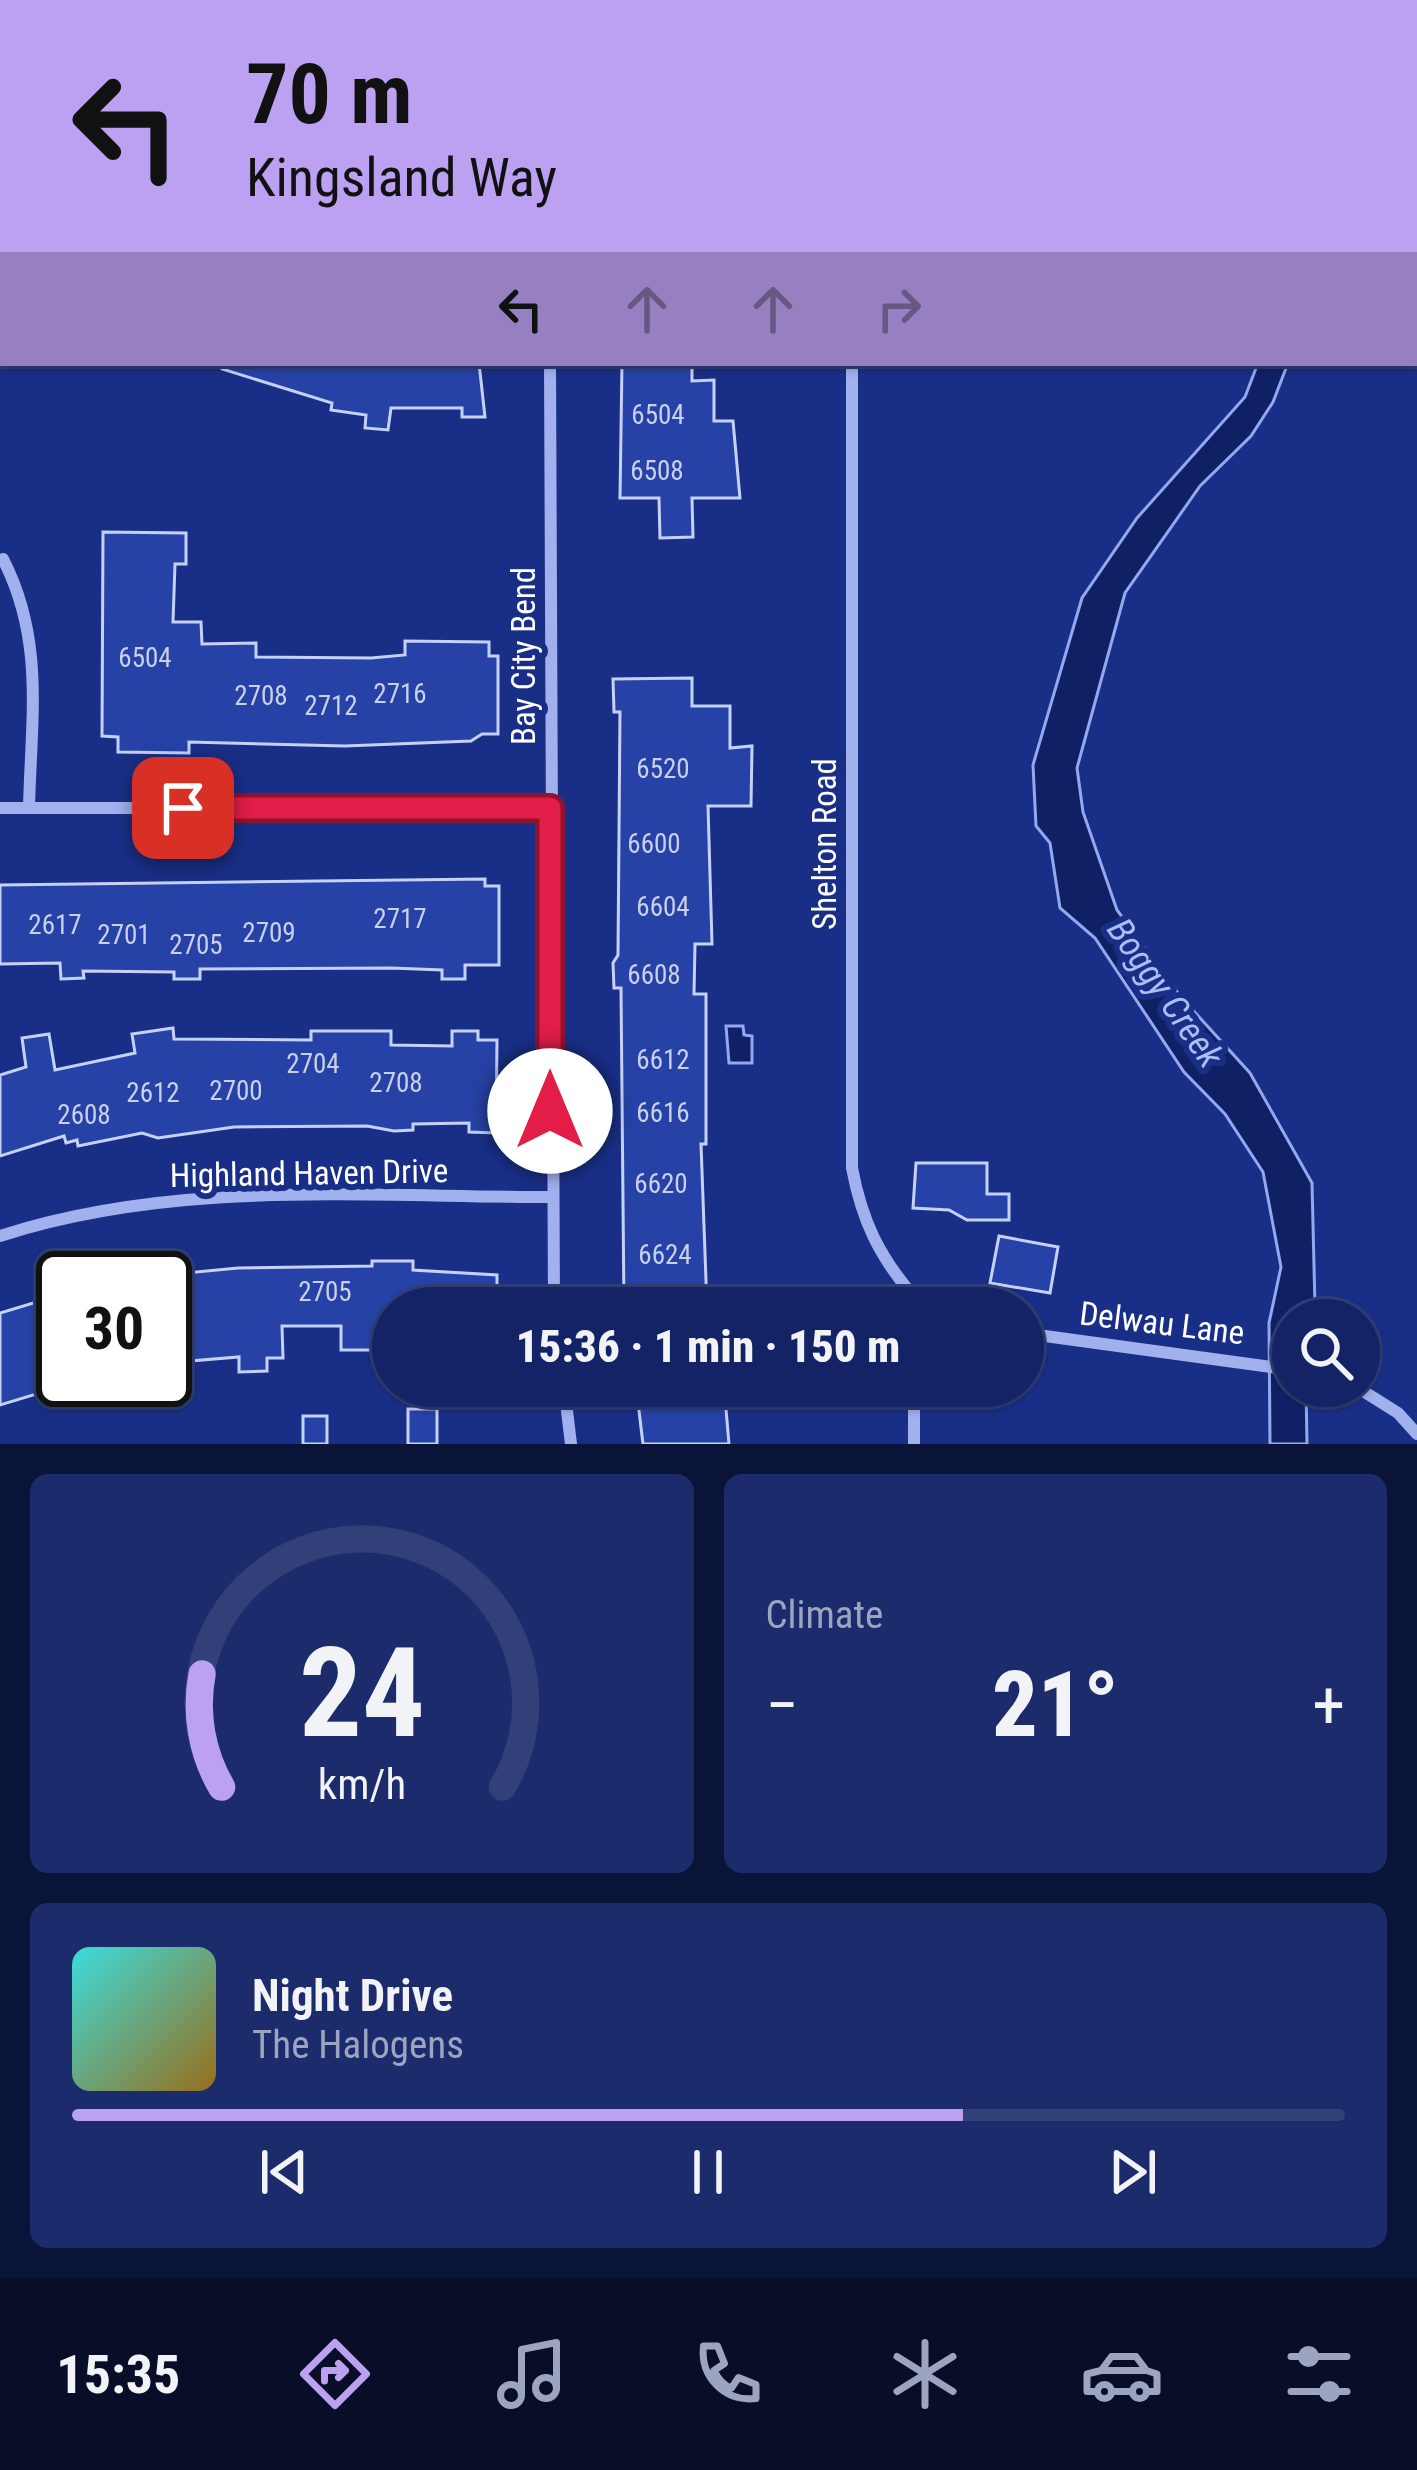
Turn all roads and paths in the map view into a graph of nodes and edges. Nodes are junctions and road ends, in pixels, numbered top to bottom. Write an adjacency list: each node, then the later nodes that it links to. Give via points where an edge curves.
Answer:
1 (550, 366): 6 (street, Bay City Bend)
2 (852, 366): 10 (street, Shelton Road, via 852,1168 861,1215)
3 (4, 559): 5 (street, via 32,639)
4 (0, 808): 5 (street)
5 (29, 808): 6 (street)
6 (550, 808): 7 (street, Bay City Bend)
7 (550, 1197): 8 (street, Highland Haven Drive, via 199,1198); 9 (street, Bay City Bend)
8 (0, 1236)
9 (553, 1287)
10 (902, 1287)
11 (1044, 1336): 12 (street, Delwau Lane)
12 (1272, 1366)
13 (1380, 1402): 16 (street)
14 (566, 1407): 17 (street)
15 (914, 1407): 18 (street)
16 (1417, 1434)
17 (571, 1444)
18 (914, 1444)

